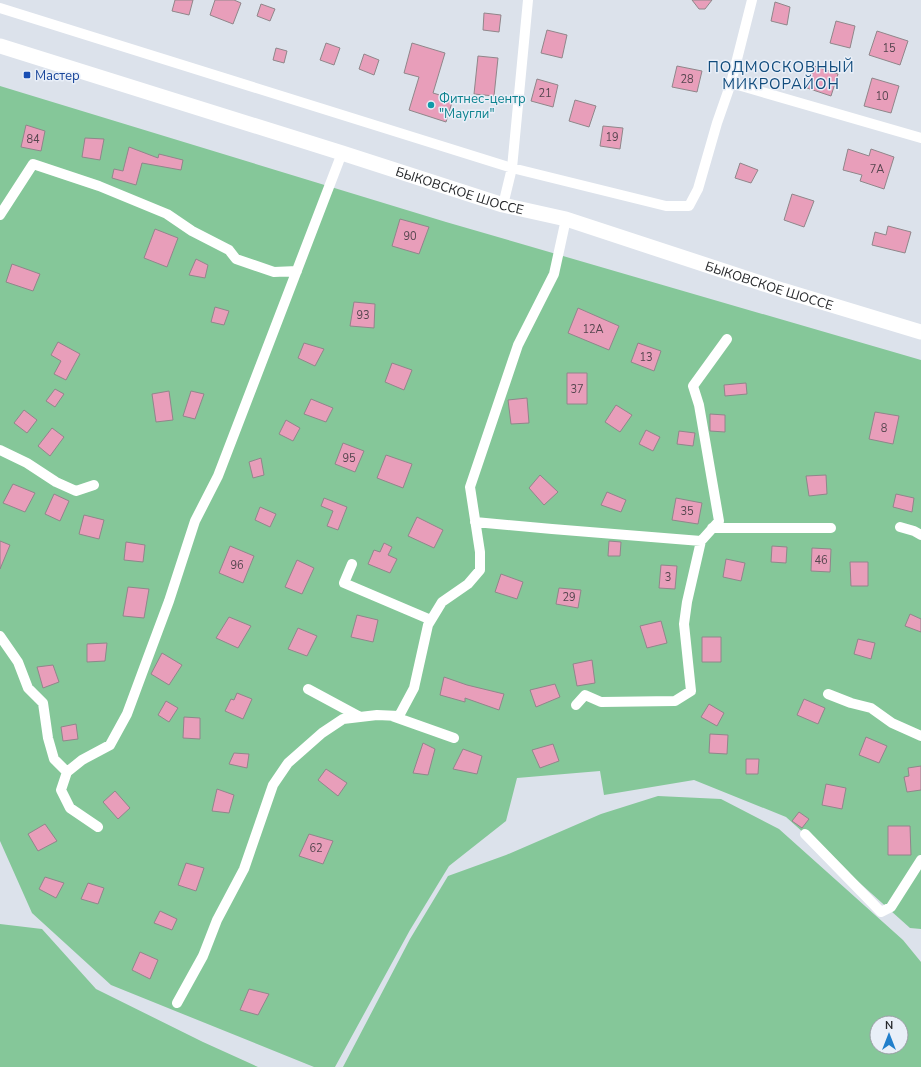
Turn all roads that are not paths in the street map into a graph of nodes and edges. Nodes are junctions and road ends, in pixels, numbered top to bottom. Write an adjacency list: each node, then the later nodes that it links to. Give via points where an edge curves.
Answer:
1 (528, 0): 8 (street)
2 (752, 0): 5 (street)
3 (0, 8): 8 (street)
4 (0, 46): 7 (main road, БЫКОВСКОЕ ШОССЕ)
5 (731, 83): 6 (street); 8 (street, via 698,189 690,206 666,206)
6 (921, 138)
7 (342, 153): 9 (main road, БЫКОВСКОЕ ШОССЕ); 12 (street)
8 (512, 168): 9 (street)
9 (503, 205): 11 (main road, БЫКОВСКОЕ ШОССЕ)
10 (0, 215): 12 (street, via 33,164 98,186 167,214 192,231 229,250 236,259 274,272)
11 (566, 219): 13 (main road, БЫКОВСКОЕ ШОССЕ, via 782,290); 17 (street, via 554,274 518,345 470,487)
12 (297, 271): 33 (street, via 218,476 195,522 170,602 127,714 110,745 82,760)
13 (921, 332)
14 (727, 339): 19 (street, via 693,386 699,405 719,521)
15 (0, 450): 16 (street, via 76,491)
16 (94, 485)
17 (475, 522): 22 (street); 24 (street, via 480,570 468,584 442,602)
18 (900, 527): 21 (street)
19 (712, 528): 20 (street); 22 (street)
20 (831, 528)
21 (921, 535)
22 (701, 541): 28 (street, via 684,624 691,691 675,701 601,702 585,695)
23 (352, 564): 24 (street, via 344,583)
24 (431, 620): 29 (street, via 414,688 399,716)
25 (0, 636): 33 (street, via 18,662 28,688 43,703 54,759)
26 (308, 689): 30 (street)
27 (828, 694): 31 (street, via 871,708 892,723)
28 (576, 705)
29 (391, 716): 30 (street); 32 (street)
30 (360, 717): 37 (street, via 343,719 322,733 288,763 273,785 244,869 217,920 203,956)
31 (921, 736)
32 (454, 738)
33 (67, 772): 34 (street, via 61,790 70,808)
34 (98, 828)
35 (805, 834): 36 (street, via 881,912 891,907)
36 (921, 860)
37 (177, 1003)

